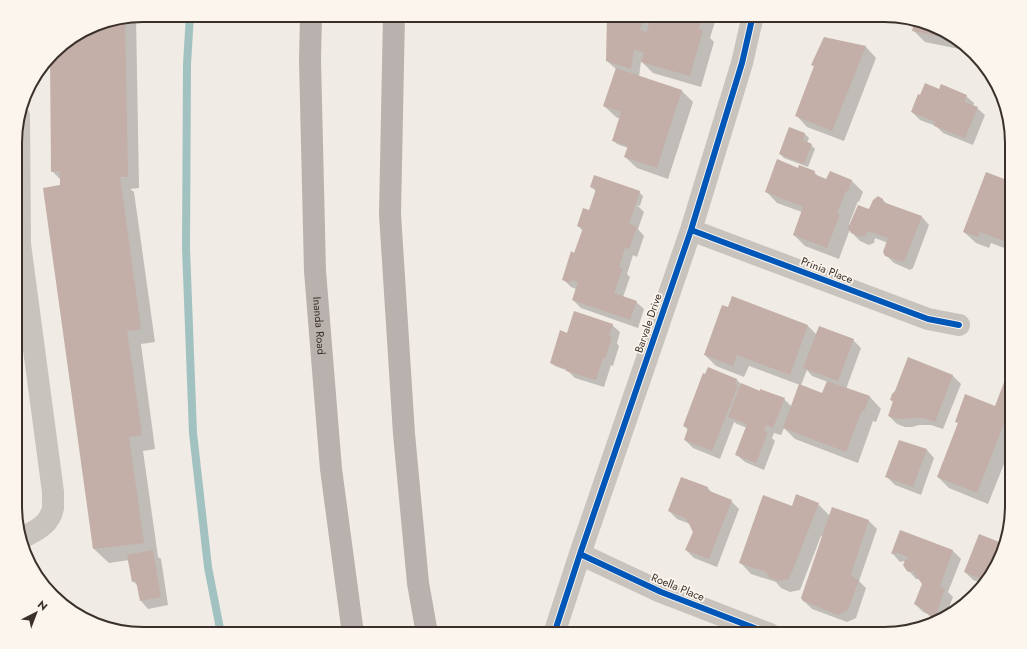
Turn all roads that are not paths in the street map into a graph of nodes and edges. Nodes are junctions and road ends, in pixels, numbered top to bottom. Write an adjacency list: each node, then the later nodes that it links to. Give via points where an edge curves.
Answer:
1 (311, 22): 9 (main road, Inanda Road, via 315,271 331,468)
2 (394, 22): 10 (main road, via 390,214 404,434 418,582)
3 (751, 22): 4 (street, Barvale Drive, via 742,63)
4 (690, 230): 6 (street, Prinia Place, via 928,319); 8 (street, Barvale Drive)
5 (22, 259): 7 (street, via 53,492 50,516 45,524)
6 (959, 325)
7 (26, 536)
8 (580, 554): 11 (street, Barvale Drive); 12 (street, Roella Place, via 662,592)
9 (353, 627)
10 (426, 627)
11 (556, 627)
12 (752, 627)

